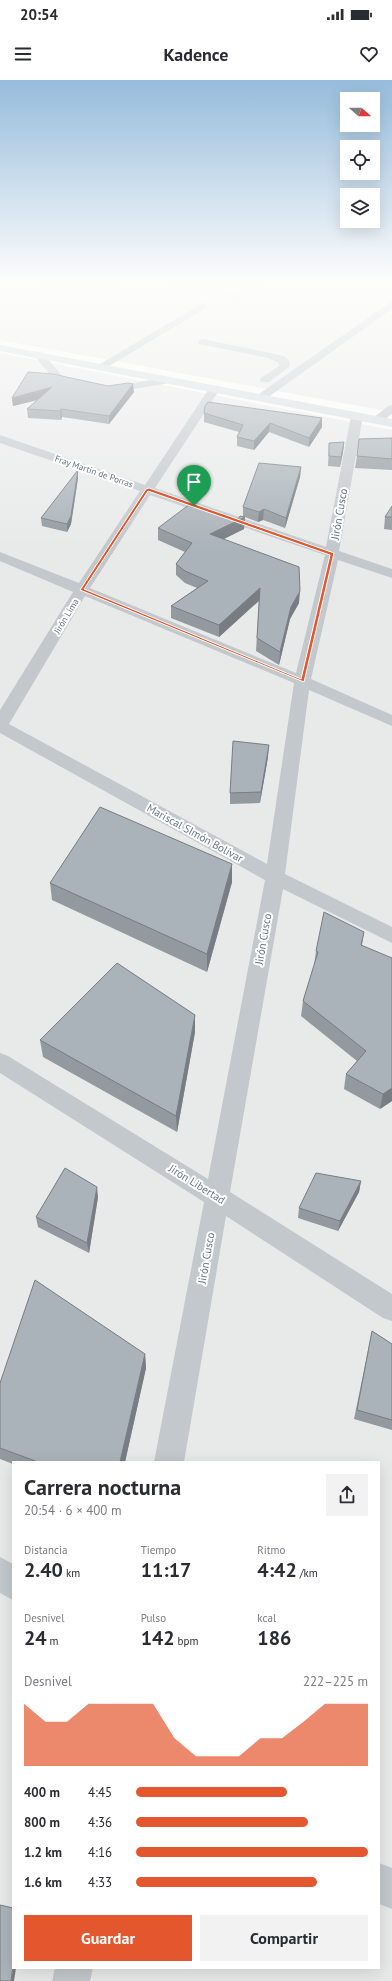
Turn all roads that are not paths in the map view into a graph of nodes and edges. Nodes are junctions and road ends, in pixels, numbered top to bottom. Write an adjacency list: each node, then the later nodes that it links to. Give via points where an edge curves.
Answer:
1 (52, 371): 5 (street, via 59,379 109,390)
2 (120, 371): 5 (highway)
3 (279, 371): 7 (street)
4 (298, 371): 8 (street)
5 (170, 380): 6 (highway)
6 (214, 389): 7 (highway); 14 (street, Jirón Lima)
7 (245, 395): 8 (highway)
8 (260, 398): 10 (highway)
9 (392, 408): 11 (street)
10 (357, 416): 11 (highway); 15 (street, Jirón Cusco)
11 (377, 420): 12 (highway)
12 (392, 423)
13 (0, 439): 14 (street, Fray Martin de Porras)
14 (148, 489): 15 (street, Fray Martin de Porras); 18 (street, Jirón Lima)
15 (332, 554): 17 (street, Fray Martin de Porras); 19 (street, Jirón Cusco)
16 (0, 556): 18 (street)
17 (392, 574)
18 (82, 589): 19 (street); 21 (street, Jirón Lima)
19 (302, 681): 20 (street); 22 (street, Jirón Cusco)
20 (392, 720)
21 (0, 725): 22 (street, Mariscal SImón Bolívar)
22 (274, 877): 23 (street, Mariscal SImón Bolívar); 25 (street, Jirón Cusco)
23 (392, 936)
24 (0, 1062): 25 (street, Jirón Libertad)
25 (217, 1196): 26 (street, Jirón Libertad); 27 (street, Jirón Cusco)
26 (392, 1309)
27 (169, 1461)
28 (0, 1574): 29 (street)
29 (12, 1583)
30 (380, 1882): 31 (street)
31 (392, 1891)
32 (74, 1969): 33 (street)
33 (71, 1981)

